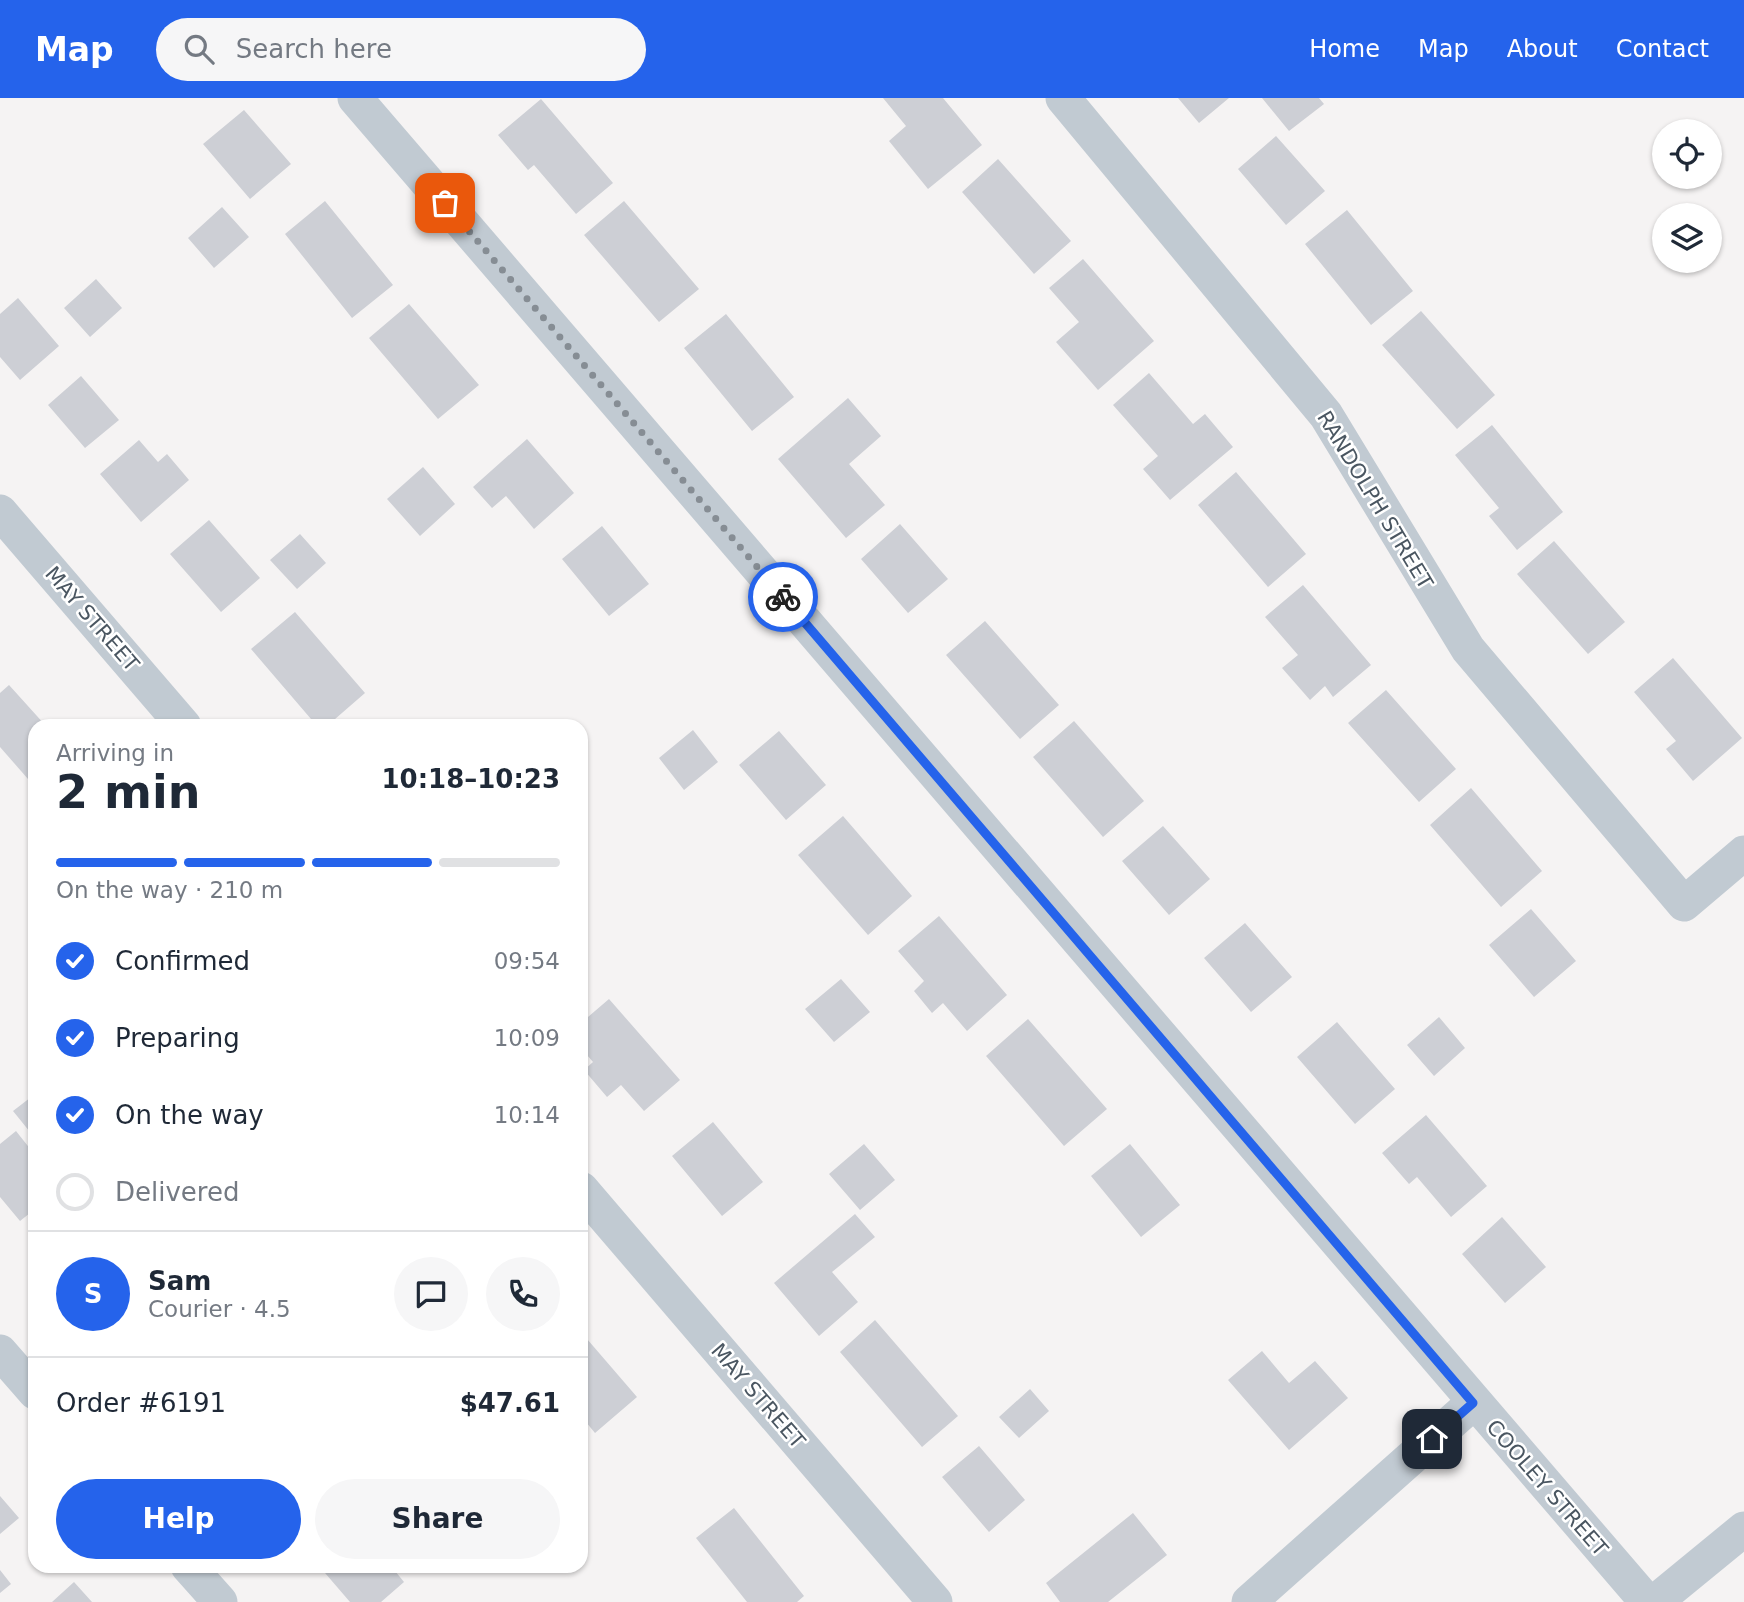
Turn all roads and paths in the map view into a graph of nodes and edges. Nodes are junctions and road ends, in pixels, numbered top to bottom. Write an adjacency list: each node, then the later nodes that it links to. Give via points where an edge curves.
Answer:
1 (355, 98): 9 (street, COOLEY STREET)
2 (1063, 98): 5 (street, RANDOLPH STREET, via 1326,415 1468,649 1684,904)
3 (0, 512): 4 (street, MAY STREET)
4 (178, 719)
5 (1744, 853)
6 (588, 1197): 13 (street, MAY STREET)
7 (0, 1352): 8 (street)
8 (28, 1384)
9 (1473, 1403): 14 (street); 15 (street, COOLEY STREET)
10 (1744, 1529): 16 (street)
11 (194, 1573): 12 (street)
12 (220, 1602)
13 (935, 1602)
14 (1249, 1602)
15 (1647, 1602)
16 (1655, 1602)

